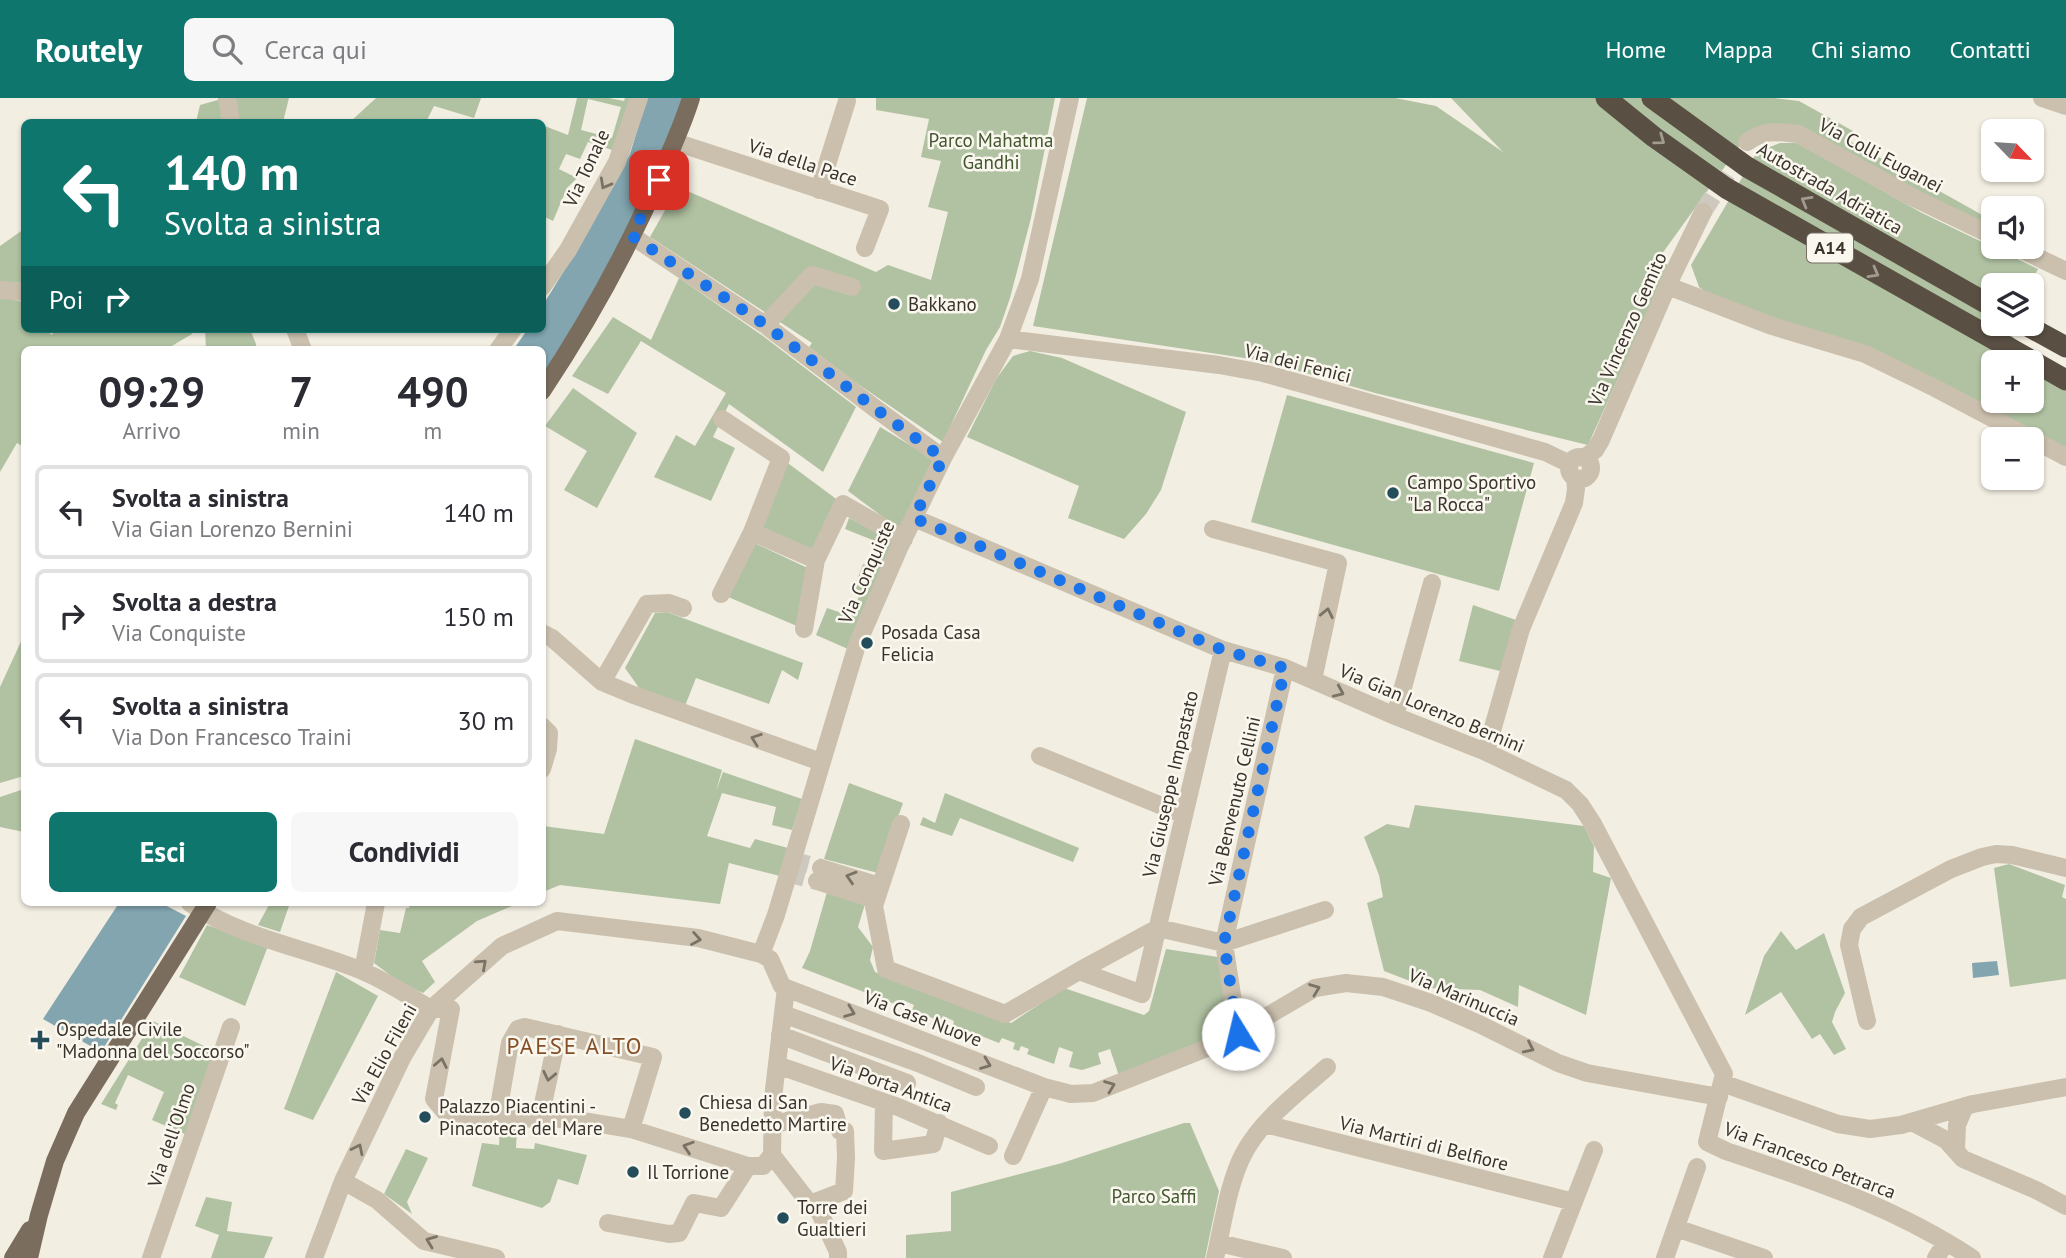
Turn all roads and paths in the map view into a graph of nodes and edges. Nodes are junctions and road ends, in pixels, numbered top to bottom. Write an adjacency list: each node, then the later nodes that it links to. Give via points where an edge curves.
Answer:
1 (227, 98): 10 (street)
2 (639, 98): 20 (street, Via Tonale, one-way to 20, via 617,162)
3 (691, 98): 11 (main road)
4 (1070, 98): 28 (street, Via Conquiste, via 1030,279)
5 (1606, 98): 30 (highway, A14, one-way to 30, via 1726,188)
6 (1652, 98): 25 (highway, Autostrada Adriatica / A14, one-way to 6, via 1747,167)
7 (2042, 98): 9 (street)
8 (847, 101): 13 (street)
9 (2066, 106)
10 (230, 119)
11 (675, 142): 13 (street, Via della Pace); 16 (main road)
12 (1747, 142): 15 (street, Via Colli Euganei, via 1760,133 1798,134)
13 (820, 190): 17 (street, Via della Pace, via 880,209)
14 (1703, 212): 21 (street, Via Vincenzo Gemito)
15 (1981, 230)
16 (632, 236): 26 (street); 31 (main road)
17 (866, 248)
18 (2041, 259): 19 (street)
19 (2066, 271)
20 (546, 281)
21 (1668, 286): 33 (street, via 1772,326 1865,354); 37 (street, Via Vincenzo Gemito, via 1601,440)
22 (852, 287): 26 (street, via 812,275)
23 (0, 290): 24 (street)
24 (21, 292)
25 (1981, 300)
26 (764, 324): 36 (street)
27 (2044, 335): 29 (highway)
28 (1008, 339): 36 (street, Via Conquiste); 37 (street, Via dei Fenici, via 1263,373 1545,452)
29 (2066, 347)
30 (2066, 380)
31 (546, 385)
32 (722, 419): 40 (street, via 781,458)
33 (2009, 427)
34 (2044, 445): 35 (street)
35 (2066, 457)
36 (943, 458): 38 (street, Via Conquiste)
37 (1577, 467): 54 (street, Via Vincenzo Gemito, via 1574,503 1521,629)
38 (914, 518): 41 (street, Via Conquiste); 48 (street, Via Gian Lorenzo Bernini)
39 (1213, 530): 50 (street, one-way to 39, via 1338,563)
40 (752, 532): 42 (street); 44 (street)
41 (904, 539): 42 (street, via 842,505); 57 (street, Via Conquiste, via 857,645)
42 (816, 560): 46 (street)
43 (1432, 583): 52 (street)
44 (721, 594)
45 (683, 608): 51 (street, via 647,604)
46 (804, 629)
47 (546, 635): 51 (street)
48 (1223, 650): 49 (street, Via Gian Lorenzo Bernini); 58 (street, Via Giuseppe Impastato)
49 (1285, 668): 50 (street, Via Gian Lorenzo Bernini); 67 (street, Via Benvenuto Cellini)
50 (1313, 680): 52 (street, Via Gian Lorenzo Bernini, one-way to 52)
51 (602, 682): 57 (street, one-way to 51)
52 (1395, 716): 54 (street, Via Gian Lorenzo Bernini)
53 (546, 730): 55 (street)
54 (1486, 752): 88 (street, Via Gian Lorenzo Bernini, via 1557,785 1584,809 1724,1074)
55 (546, 756)
56 (1040, 756): 58 (street)
57 (821, 762): 68 (street, Via Conquiste)
58 (1184, 815): 66 (street, Via Giuseppe Impastato)
59 (901, 824): 62 (street)
60 (2066, 868): 74 (street, via 2012,855 1982,857 1861,917 1852,929 1849,945)
61 (819, 875): 62 (street)
62 (878, 893): 70 (street, via 874,906 886,969 1005,1014)
63 (200, 906): 69 (street, via 231,927); 110 (main road, via 82,1101 60,1148)
64 (375, 906): 69 (street)
65 (1325, 910): 67 (street)
66 (1158, 928): 67 (street); 70 (street); 70 (street, Via Giuseppe Impastato, via 1142,994)
67 (1224, 943): 77 (street, Via Benvenuto Cellini)
68 (761, 954): 71 (street, via 770,958); 72 (street, Via Elio Fileni, one-way to 68, via 502,946 557,921 698,938)
69 (363, 971): 72 (street)
70 (1079, 971)
71 (786, 988): 73 (street); 79 (street, Via Case Nuove, one-way to 79)
72 (431, 1009): 92 (street, one-way to 72, via 445,1112 434,1100 451,1009); 106 (street, Via Elio Fileni, one-way to 72)
73 (783, 1014): 78 (street); 80 (street)
74 (1867, 1021)
75 (231, 1027): 117 (street, Via dell'Olmo)
76 (558, 1034): 92 (street, via 518,1029 510,1043); 93 (street, one-way to 93); 98 (street, via 653,1057)
77 (1238, 1034): 86 (street, Via Marinuccia, one-way to 77, via 1071,1094 1093,1093); 88 (street, Via Marinuccia, one-way to 88, via 1315,988 1364,984 1446,1009 1587,1073)
78 (780, 1035): 81 (street); 84 (street)
79 (927, 1041): 80 (street); 86 (street, Via Case Nuove, one-way to 86)
80 (918, 1063): 84 (street); 85 (street)
81 (777, 1065): 83 (street, Via Porta Antica); 97 (street)
82 (1327, 1068): 96 (street)
83 (828, 1083): 89 (street, Via Porta Antica); 91 (street)
84 (907, 1083): 89 (street)
85 (976, 1087)
86 (1044, 1087): 103 (street)
87 (2066, 1087): 90 (street, Via Marinuccia)
88 (1720, 1090): 94 (street, Via Marinuccia, via 1863,1129); 113 (street, Via Francesco Petrarca, via 1707,1142 1854,1195)
89 (891, 1104): 95 (street, Via Porta Antica); 95 (street, via 883,1152 933,1144)
90 (1965, 1106): 94 (street, Via Marinuccia); 101 (street, via 1957,1125)
91 (821, 1112): 97 (street); 108 (street, via 835,1114 840,1132 845,1131 844,1191)
92 (497, 1118): 93 (street)
93 (541, 1118): 98 (street)
94 (1912, 1122): 101 (street, via 1936,1133)
95 (939, 1123): 99 (street, Via Porta Antica)
96 (1265, 1124): 107 (street, Via Martiri di Belfiore); 114 (street, via 1239,1164)
97 (772, 1125): 102 (street)
98 (631, 1129): 104 (street, one-way to 98)
99 (989, 1146)
100 (1594, 1150): 107 (street)
101 (1956, 1150): 109 (street, via 1963,1159)
102 (772, 1155): 104 (street, via 763,1166); 108 (street)
103 (1013, 1156)
104 (748, 1166): 111 (street, via 721,1208 694,1203 680,1233)
105 (1697, 1167): 112 (street)
106 (342, 1181): 118 (street, Via Elio Fileni); 119 (street, one-way to 106, via 424,1241 377,1200)
107 (1574, 1202): 122 (street)
108 (810, 1204): 120 (street, via 819,1211)
109 (2066, 1206)
110 (39, 1214): 115 (main road); 116 (main road)
111 (608, 1223)
112 (1676, 1228): 123 (street); 124 (street)
113 (1946, 1242): 125 (street); 126 (street, Via Francesco Petrarca)
114 (1217, 1250): 121 (street)
115 (13, 1258)
116 (29, 1258)
117 (150, 1258)
118 (314, 1258)
119 (496, 1258)
120 (838, 1258)
121 (1283, 1258)
122 (1552, 1258)
123 (1665, 1258)
124 (1764, 1258)
125 (1936, 1258)
126 (1972, 1258)

